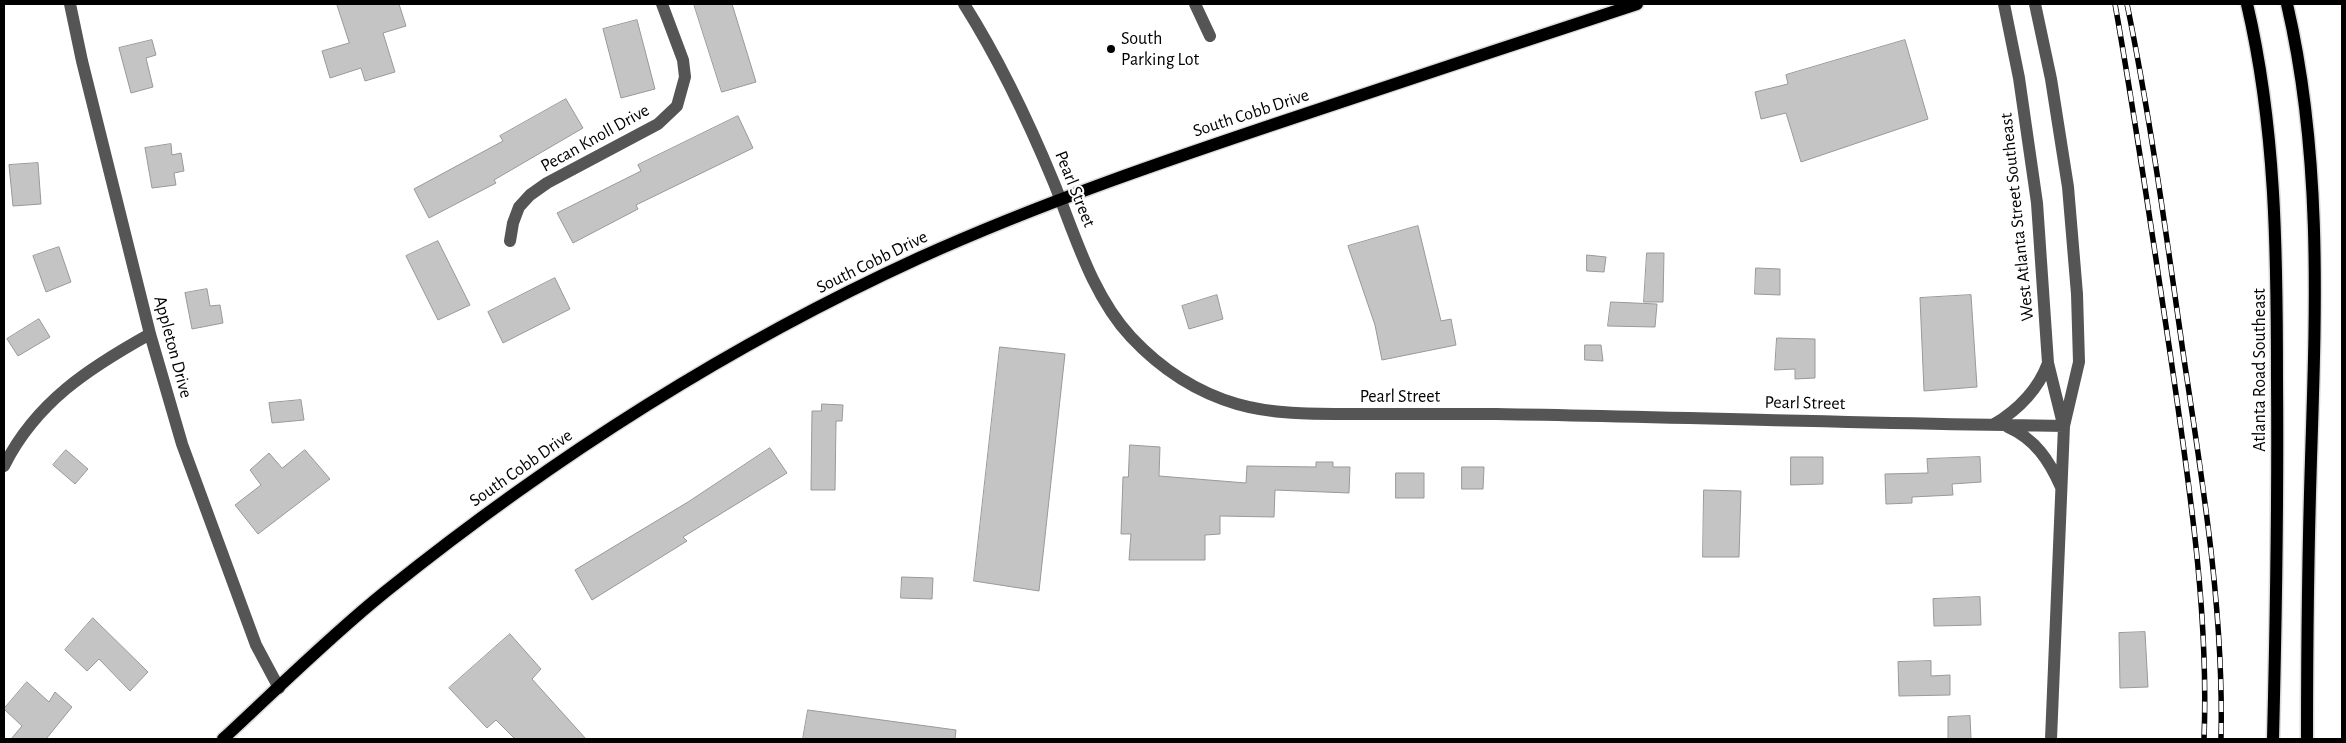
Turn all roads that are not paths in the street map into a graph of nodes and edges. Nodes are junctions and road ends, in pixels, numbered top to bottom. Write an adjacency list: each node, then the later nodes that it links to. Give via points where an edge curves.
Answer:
1 (70, 4): 13 (street, Appleton Drive)
2 (662, 4): 12 (street, Pecan Knoll Drive, via 683,60 685,77 677,106 658,124 530,195 519,207)
3 (964, 4): 11 (street, Pearl Street, via 1005,72)
4 (1195, 4): 10 (street)
5 (1637, 4): 11 (main road, South Cobb Drive, via 1180,155)
6 (2035, 4): 16 (street, West Atlanta Street Southeast, via 2068,187 2077,294 2079,362)
7 (2247, 4): 22 (main road, Atlanta Road Southeast, via 2264,96 2273,174 2277,256 2278,526)
8 (2287, 4): 23 (main road, via 2304,96 2316,256 2308,544)
9 (2004, 6): 14 (street, West Atlanta Street Southeast, via 2020,86 2037,203)
10 (1210, 36)
11 (1060, 198): 15 (street, Pearl Street, via 1100,292 1130,336 1176,377 1236,404 1316,414 1502,414); 19 (main road, South Cobb Drive, via 917,259 824,305 755,341 618,423 476,520 382,595)
12 (510, 241)
13 (150, 334): 17 (street, via 101,362 51,401 17,441); 19 (street, Appleton Drive, via 192,471 256,645)
14 (2048, 363): 15 (street, via 2025,401); 16 (street, West Atlanta Street Southeast)
15 (1998, 425): 16 (street, Pearl Street); 18 (street, via 2022,435 2039,449)
16 (2064, 426): 18 (street, West Atlanta Street Southeast)
17 (4, 466)
18 (2062, 489): 21 (street, West Atlanta Street Southeast)
19 (279, 688): 20 (main road, South Cobb Drive)
20 (223, 739)
21 (2051, 739)
22 (2273, 739)
23 (2307, 739)

